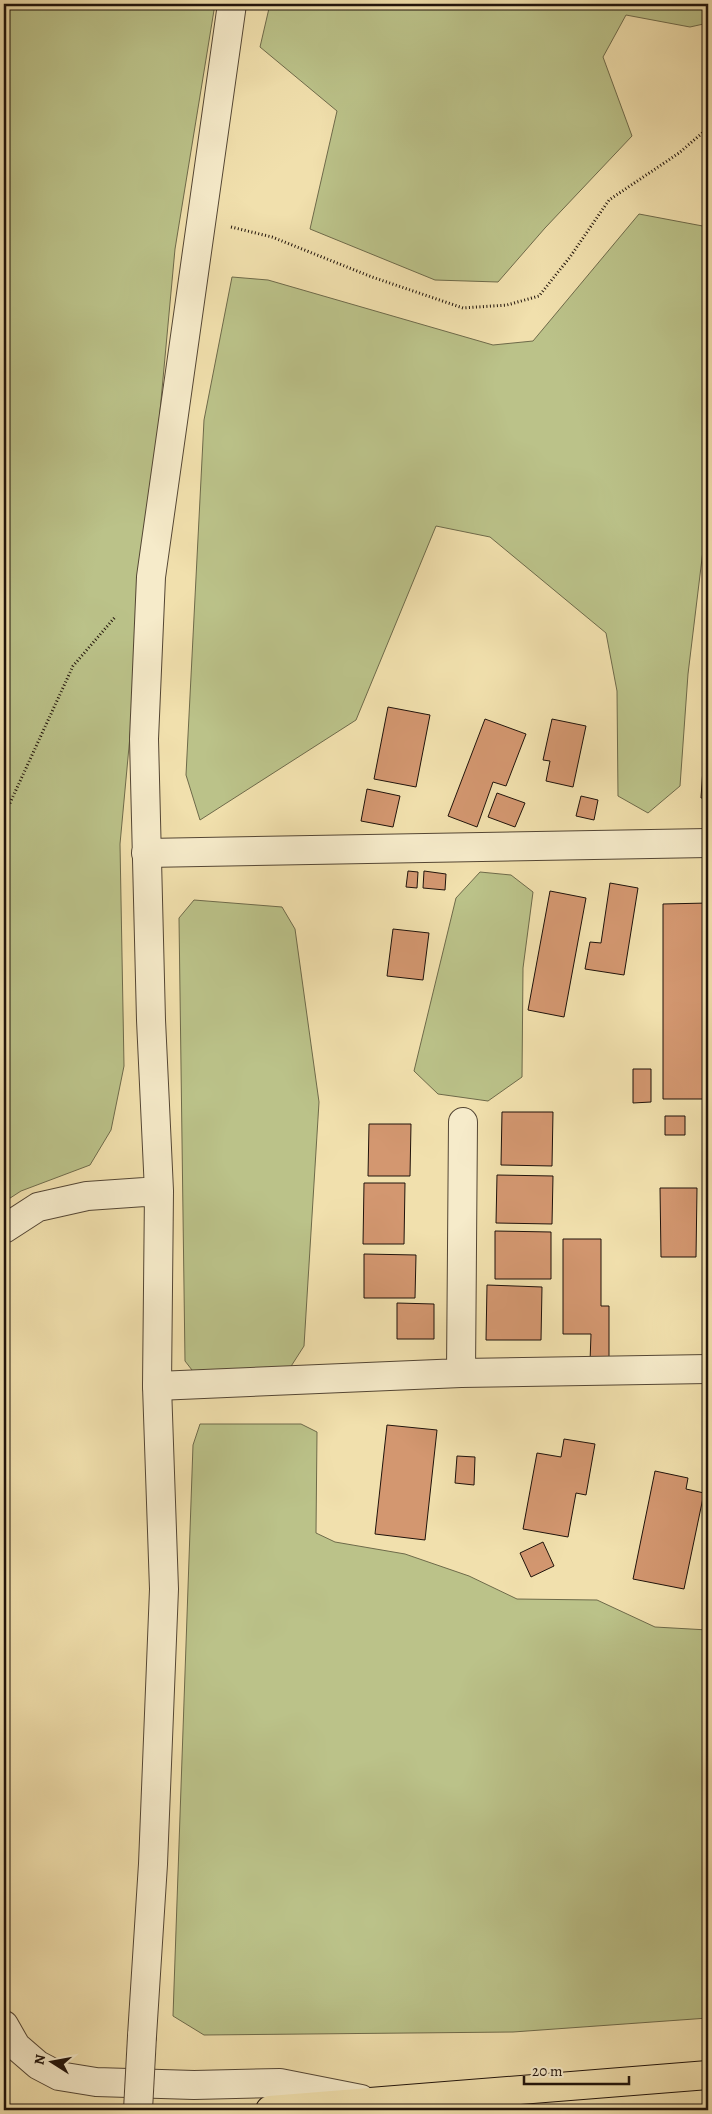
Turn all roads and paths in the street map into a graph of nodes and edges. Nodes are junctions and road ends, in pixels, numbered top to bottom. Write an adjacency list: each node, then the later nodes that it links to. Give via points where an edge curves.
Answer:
1 (232, 4): 3 (street)
2 (708, 128): 3 (path, via 679,153 609,200 539,296 507,305 463,308 372,277 272,237)
3 (200, 220): 7 (street, via 151,577 144,739)
4 (118, 614): 5 (path, via 73,666)
5 (4, 816)
6 (708, 843): 7 (street)
7 (146, 853): 9 (street)
8 (463, 1122): 12 (street)
9 (159, 1191): 10 (street, via 87,1196 38,1207); 13 (street)
10 (4, 1229)
11 (708, 1369): 12 (street)
12 (461, 1373): 13 (street)
13 (157, 1386): 17 (street, bridge, via 164,1589 153,1864)
14 (4, 2025): 16 (street, via 16,2046 38,2065 60,2076 96,2082 280,2083)
15 (708, 2075): 16 (highway)
16 (374, 2102): 18 (highway)
17 (138, 2110)
18 (270, 2110)

